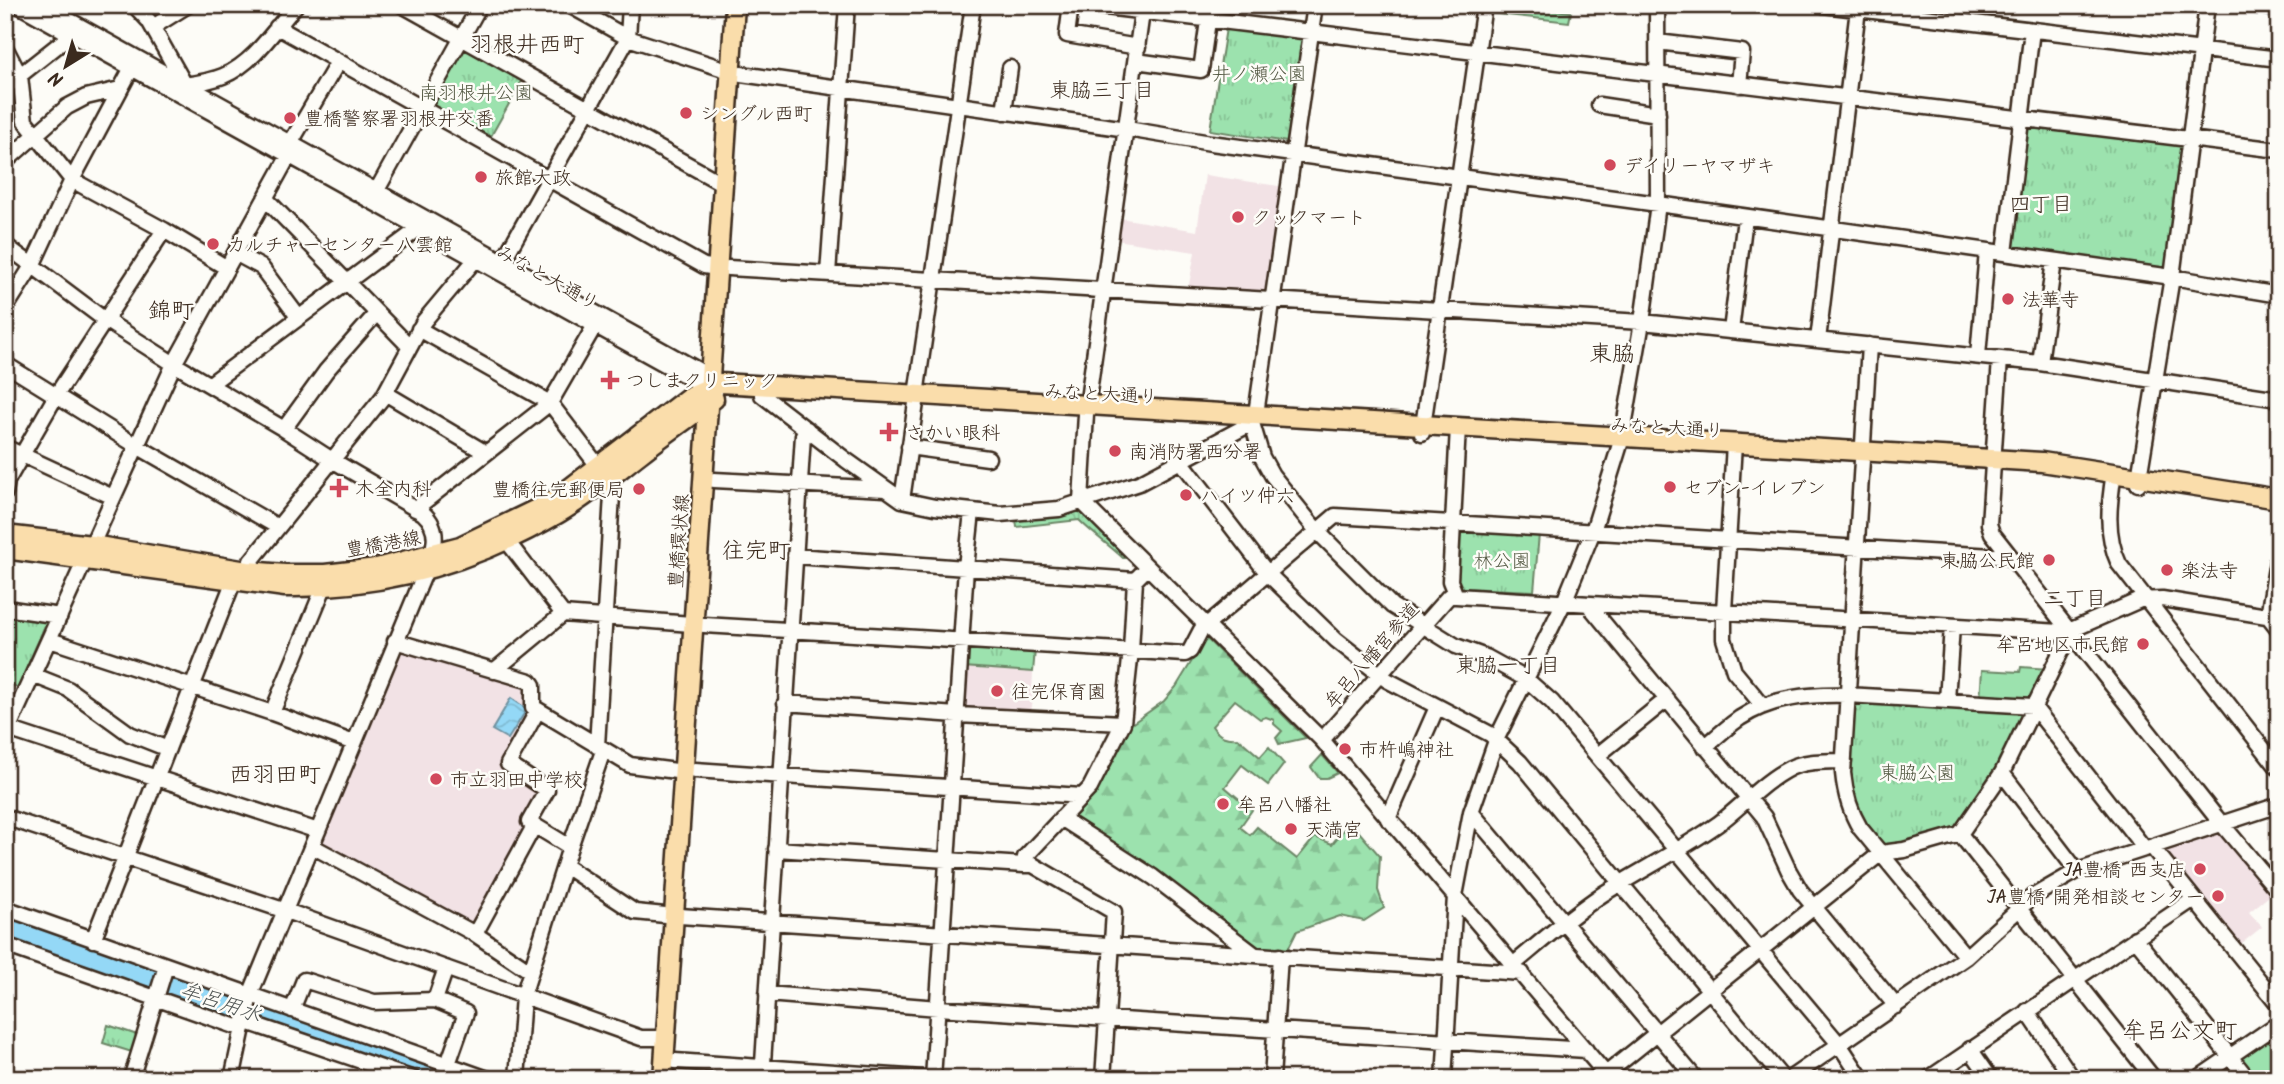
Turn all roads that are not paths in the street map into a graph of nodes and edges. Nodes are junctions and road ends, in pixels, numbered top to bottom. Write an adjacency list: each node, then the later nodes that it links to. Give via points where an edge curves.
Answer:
1 (18, 5): 28 (street, みなと大通り)
2 (41, 5): 38 (street, みなと大通り)
3 (134, 5): 24 (street)
4 (188, 5): 24 (street)
5 (296, 5): 25 (street)
6 (402, 5): 29 (street)
7 (481, 5): 29 (street)
8 (569, 5): 30 (street)
9 (630, 5): 30 (street)
10 (735, 5): 40 (main road, 豊橋環状線)
11 (746, 5): 40 (main road, 豊橋環状線)
12 (847, 5): 47 (street)
13 (973, 5): 50 (street)
14 (1071, 5): 35 (street, via 1067,35)
15 (1088, 5): 21 (street)
16 (1315, 5): 27 (street)
17 (1484, 5): 34 (street)
18 (1657, 5): 31 (street)
19 (1823, 5): 22 (street)
20 (2207, 5): 33 (street)
21 (1143, 9): 23 (street); 35 (street)
22 (1858, 9): 26 (street); 48 (street)
23 (1208, 21): 27 (street); 35 (street, via 1201,70)
24 (153, 27): 43 (street)
25 (277, 27): 37 (street); 43 (street, via 232,72)
26 (2032, 30): 33 (street); 55 (street)
27 (1311, 33): 34 (street); 61 (street)
28 (71, 34): 38 (street, みなと大通り); 42 (street)
29 (461, 38): 51 (street); 52 (street)
30 (628, 38): 40 (street); 52 (street)
31 (1657, 42): 41 (street); 44 (street, via 1742,52)
32 (5, 47): 42 (street)
33 (2202, 49): 36 (street); 58 (street)
34 (1478, 53): 41 (street); 63 (street)
35 (1137, 54): 56 (street)
36 (2279, 59)
37 (338, 62): 51 (street); 60 (street)
38 (134, 63): 43 (street, みなと大通り); 46 (street); 60 (street, みなと大通り)
39 (1010, 68): 53 (street)
40 (736, 72): 47 (street); 66 (main road, 豊橋環状線); 83 (main road, 豊橋環状線)
41 (1658, 74): 44 (street); 54 (street)
42 (20, 76): 45 (street); 57 (street, via 25,121)
43 (185, 85): 60 (street, みなと大通り)
44 (1739, 85): 48 (street)
45 (5, 87)
46 (120, 89): 57 (street, via 67,107); 65 (street)
47 (841, 89): 50 (street); 84 (street)
48 (1847, 97): 55 (street); 72 (street)
49 (1598, 105): 54 (street)
50 (958, 106): 53 (street); 86 (street)
51 (422, 109): 64 (street); 67 (street)
52 (589, 110): 64 (street); 66 (street)
53 (1004, 111): 56 (street)
54 (1658, 114): 69 (street)
55 (2021, 119): 58 (street); 77 (street)
56 (1127, 129): 61 (street); 88 (street)
57 (37, 135): 62 (street); 65 (street)
58 (2190, 139): 59 (street); 85 (street)
59 (2279, 150)
60 (290, 151): 67 (street, みなと大通り); 68 (street)
61 (1294, 153): 63 (street); 90 (street)
62 (5, 162)
63 (1459, 177): 69 (street); 92 (street)
64 (551, 179): 82 (street); 83 (street, via 704,266)
65 (72, 180): 73 (street); 80 (street)
66 (723, 184): 83 (main road, 豊橋環状線)
67 (373, 197): 71 (street, みなと大通り); 78 (street, みなと大通り)
68 (265, 198): 76 (street); 87 (street)
69 (1658, 204): 70 (street); 96 (street)
70 (1745, 218): 72 (street); 99 (street)
71 (418, 229): 78 (street, みなと大通り); 87 (street)
72 (1831, 229): 75 (street); 100 (street)
73 (164, 230): 81 (street); 95 (street)
74 (5, 245): 80 (street)
75 (1987, 251): 77 (street); 103 (street)
76 (234, 253): 81 (street); 94 (street, via 261,267)
77 (2005, 253): 79 (street)
78 (478, 256): 82 (street, みなと大通り); 98 (street)
79 (2054, 261): 85 (street); 105 (street)
80 (32, 266): 91 (street); 95 (street)
81 (227, 268): 107 (street)
82 (500, 268): 97 (street, みなと大通り); 110 (street, みなと大通り)
83 (722, 268): 84 (street); 110 (main road, 豊橋環状線)
84 (828, 274): 86 (street)
85 (2172, 278): 89 (street); 108 (street)
86 (934, 280): 88 (street); 114 (street)
87 (346, 282): 93 (street); 94 (street)
88 (1103, 290): 90 (street); 117 (street)
89 (2279, 295)
90 (1273, 301): 92 (street); 118 (street)
91 (5, 309)
92 (1441, 310): 96 (street); 121 (street)
93 (376, 314): 102 (street); 119 (street, via 326,370)
94 (299, 318): 109 (street)
95 (105, 320): 107 (street); 112 (street)
96 (1642, 322): 99 (street); 123 (street)
97 (594, 327): 110 (street, みなと大通り); 116 (street)
98 (419, 329): 102 (street); 116 (street)
99 (1731, 331): 100 (street)
100 (1818, 340): 101 (street)
101 (1869, 345): 103 (street); 129 (street)
102 (410, 347): 111 (street)
103 (1978, 356): 104 (street)
104 (2000, 359): 105 (street); 134 (street)
105 (2040, 363): 108 (street)
106 (5, 364): 112 (street)
107 (174, 364): 109 (street); 124 (street)
108 (2156, 379): 115 (street); 138 (street)
109 (210, 384): 119 (street)
110 (713, 389): 113 (main road, みなと大通り); 114 (main road, みなと大通り); 135 (main road, 豊橋港線); 137 (main road, 豊橋環状線); 180 (main road, 豊橋環状線)
111 (385, 393): 128 (street); 132 (street)
112 (57, 394): 124 (street); 130 (street)
113 (762, 395): 114 (main road, みなと大通り); 120 (street)
114 (916, 399): 117 (main road, みなと大通り); 126 (street)
115 (2279, 399)
116 (550, 403): 128 (street); 135 (street)
117 (1086, 409): 118 (main road, みなと大通り); 145 (street)
118 (1254, 419): 121 (main road, みなと大通り); 133 (street); 151 (street, via 1262,457 1272,475)
119 (284, 429): 132 (street)
120 (807, 429): 139 (street); 140 (street)
121 (1423, 429): 122 (main road, みなと大通り)
122 (1458, 432): 123 (main road, みなと大通り); 149 (street)
123 (1620, 442): 127 (main road, みなと大通り); 152 (street)
124 (137, 446): 142 (street); 150 (street)
125 (5, 447): 130 (street)
126 (909, 447): 131 (street); 144 (street)
127 (1733, 448): 129 (main road, みなと大通り); 154 (street)
128 (486, 453): 147 (street)
129 (1862, 454): 134 (main road, みなと大通り); 156 (street)
130 (21, 455): 141 (street); 142 (street)
131 (988, 458)
132 (332, 460): 147 (street); 150 (street)
133 (1181, 461): 145 (street, via 1139,483); 165 (street)
134 (1992, 464): 136 (main road, みなと大通り); 161 (street, via 1989,524)
135 (603, 473): 155 (main road, 豊橋港線, via 562,511); 162 (main road, 豊橋港線); 178 (street, via 612,495)
136 (2113, 476): 138 (main road, みなと大通り); 170 (street, via 2109,525 2113,551)
137 (714, 480): 139 (street); 180 (main road, 豊橋環状線)
138 (2139, 480): 143 (main road, みなと大通り); 146 (main road, みなと大通り)
139 (800, 485): 140 (street); 160 (street)
140 (886, 489): 144 (street)
141 (5, 493)
142 (113, 497): 159 (street)
143 (2279, 499)
144 (902, 500): 148 (street)
145 (1082, 501): 148 (street, via 1032,513); 164 (street)
146 (2279, 508)
147 (415, 509): 162 (street, via 431,523 435,542)
148 (972, 512): 163 (street)
149 (1453, 522): 151 (street, via 1335,516); 152 (street); 169 (street)
150 (278, 527): 166 (street)
151 (1317, 531): 165 (street); 181 (street, via 1392,606)
152 (1593, 531): 154 (street); 171 (street)
153 (5, 536): 159 (main road, 豊橋港線)
154 (1728, 539): 156 (street); 174 (street)
155 (507, 541): 162 (main road, 豊橋港線); 175 (street)
156 (1857, 546): 161 (street); 179 (street)
157 (5, 549): 159 (main road, 豊橋港線)
158 (2279, 549): 177 (street)
159 (89, 552): 166 (main road, 豊橋港線); 176 (street)
160 (795, 556): 163 (street); 184 (street)
161 (2010, 557): 186 (street)
162 (429, 563): 166 (main road, 豊橋港線); 168 (main road, 豊橋港線, via 379,581); 189 (street)
163 (966, 567): 167 (street); 188 (street)
164 (1147, 568): 167 (street); 183 (street)
165 (1268, 574): 183 (street); 193 (street)
166 (240, 575): 168 (main road, 豊橋港線, via 285,587); 195 (street)
167 (1135, 580): 190 (street)
168 (324, 587): 204 (street)
169 (1452, 596): 171 (street); 181 (street, 牟呂八幡宮参道)
170 (2148, 600): 177 (street); 186 (street); 216 (street)
171 (1564, 603): 172 (street); 194 (street)
172 (1588, 604): 174 (street); 197 (street)
173 (5, 608): 176 (street)
174 (1724, 611): 179 (street); 200 (street, via 1729,659 1739,679)
175 (563, 614): 178 (street); 191 (street)
176 (60, 616): 187 (street)
177 (2273, 617): 185 (street)
178 (604, 618): 180 (street); 212 (street)
179 (1853, 619): 182 (street); 196 (street)
180 (699, 625): 184 (street); 217 (main road, 豊橋環状線)
181 (1422, 626): 193 (street, 牟呂八幡宮参道); 194 (street)
182 (1952, 626): 186 (street); 198 (street)
183 (1205, 627): 190 (street, via 1185,654); 209 (street)
184 (790, 629): 188 (street); 199 (street)
185 (2279, 630)
186 (2069, 631): 201 (street); 229 (street)
187 (50, 640): 192 (street); 195 (street)
188 (961, 640): 190 (street); 205 (street)
189 (395, 641): 191 (street); 210 (street)
190 (1131, 650): 206 (street)
191 (494, 671): 203 (street, via 530,681 533,707)
192 (33, 675): 207 (street); 213 (street, via 68,689 130,734)
193 (1379, 675): 202 (street); 209 (street, 牟呂八幡宮参道)
194 (1525, 679): 208 (street); 214 (street, via 1552,702)
195 (191, 687): 204 (street); 213 (street)
196 (1847, 695): 198 (street); 200 (street, via 1794,697); 215 (street)
197 (1667, 699): 211 (street); 214 (street)
198 (1947, 700): 201 (street)
199 (785, 703): 205 (street); 219 (street)
200 (1763, 706): 211 (street, via 1741,717)
201 (2033, 706): 218 (street); 235 (street)
202 (1437, 707): 208 (street); 228 (street)
203 (538, 710): 212 (street); 230 (street, via 508,764 547,790 529,822)
204 (272, 713): 210 (street)
205 (957, 715): 206 (street); 221 (street)
206 (1124, 723): 222 (street, via 1090,788)
207 (7, 733): 220 (street)
208 (1497, 738): 225 (street); 244 (street)
209 (1322, 740): 228 (street)
210 (354, 743): 231 (street)
211 (1705, 747): 223 (street)
212 (600, 748): 217 (street, via 638,768); 234 (street)
213 (168, 750): 220 (street)
214 (1598, 755): 237 (street)
215 (1843, 761): 223 (street, via 1798,765); 238 (street, via 1849,807)
216 (2279, 769)
217 (689, 771): 219 (street); 252 (main road, 豊橋環状線)
218 (2002, 773): 232 (street); 243 (street)
219 (781, 776): 221 (street); 236 (street)
220 (157, 778): 231 (street); 239 (street)
221 (952, 787): 222 (street); 240 (street)
222 (1081, 796): 227 (street)
223 (1749, 799): 237 (street); 248 (street, via 1764,817 1789,872)
224 (2279, 805): 229 (street)
225 (1471, 812): 246 (street); 254 (street)
226 (5, 817): 239 (street)
227 (1061, 818): 241 (street, via 1025,857); 262 (street, via 1153,877)
228 (1388, 819): 246 (street)
229 (2222, 824): 235 (street); 245 (street)
230 (534, 826): 234 (street); 255 (street)
231 (318, 831): 233 (street)
232 (1960, 834): 238 (street); 250 (street)
233 (312, 846): 251 (street); 255 (street)
234 (570, 847): 242 (street)
235 (2149, 848): 243 (street); 247 (street)
236 (776, 849): 240 (street); 253 (street)
237 (1678, 850): 244 (street); 261 (street)
238 (1881, 853): 248 (street); 264 (street)
239 (127, 857): 251 (street); 258 (street)
240 (947, 861): 241 (street); 256 (street)
241 (1024, 865): 260 (street, via 1033,865 1114,912)
242 (565, 866): 252 (street, via 635,912); 268 (street)
243 (2077, 871): 250 (street)
244 (1620, 883): 254 (street); 271 (street)
245 (2279, 892)
246 (1455, 896): 266 (street); 267 (street)
247 (2194, 899): 257 (street); 275 (street)
248 (1813, 906): 261 (street); 276 (street)
249 (5, 908): 258 (street)
250 (2017, 909): 264 (street); 269 (street)
251 (286, 911): 265 (street); 280 (street)
252 (679, 916): 253 (street); 285 (main road, 豊橋環状線); 292 (main road, 豊橋環状線)
253 (771, 922): 256 (street); 272 (street)
254 (1565, 922): 267 (street); 284 (street)
255 (475, 934): 268 (street)
256 (942, 934): 260 (street); 277 (street)
257 (2135, 937): 269 (street); 290 (street)
258 (93, 940): 270 (street)
259 (5, 945): 270 (street)
260 (1113, 945): 262 (street); 281 (street)
261 (1760, 949): 271 (street); 287 (street)
262 (1254, 954): 263 (street)
263 (1280, 956): 266 (street); 283 (street)
264 (1966, 957): 276 (street)
265 (446, 968): 273 (street); 274 (street)
266 (1452, 968): 267 (street); 286 (street)
267 (1518, 969): 289 (street)
268 (530, 971): 273 (street)
269 (2074, 979): 279 (street); 313 (street)
270 (161, 982): 280 (street); 280 (street); 296 (street)
271 (1709, 990): 284 (street); 307 (street)
272 (768, 994): 277 (street); 294 (street)
273 (523, 996): 285 (street, via 641,1038); 300 (street)
274 (435, 1000): 278 (street, via 374,1002 304,980); 291 (street, via 466,1013)
275 (2279, 1005)
276 (1896, 1006): 287 (street)
277 (938, 1008): 281 (street); 302 (street)
278 (292, 1010): 280 (street); 291 (street)
279 (2027, 1011): 288 (street); 312 (street)
280 (246, 1014): 293 (street); 297 (street)
281 (1107, 1018): 283 (street); 303 (street)
282 (2279, 1023): 290 (street)
283 (1275, 1029): 286 (street); 304 (street)
284 (1657, 1031): 295 (street); 306 (street)
285 (666, 1038): 301 (main road, 豊橋環状線)
286 (1447, 1040): 289 (street); 305 (street)
287 (1839, 1044): 308 (street); 309 (street)
288 (1970, 1049): 310 (street); 311 (street)
289 (1586, 1050): 295 (street)
290 (2230, 1057): 314 (street); 315 (street)
291 (448, 1064): 299 (street)
292 (675, 1070): 294 (street)
293 (374, 1072): 298 (street)
294 (762, 1073): 302 (street)
295 (1603, 1077)
296 (131, 1079)
297 (232, 1079)
298 (414, 1079)
299 (488, 1079)
300 (517, 1079)
301 (663, 1079)
302 (935, 1079)
303 (1103, 1079)
304 (1272, 1079)
305 (1444, 1079)
306 (1696, 1079)
307 (1783, 1079)
308 (1789, 1079)
309 (1862, 1079)
310 (1927, 1079)
311 (1991, 1079)
312 (2073, 1079)
313 (2154, 1079)
314 (2197, 1079)
315 (2248, 1079)

